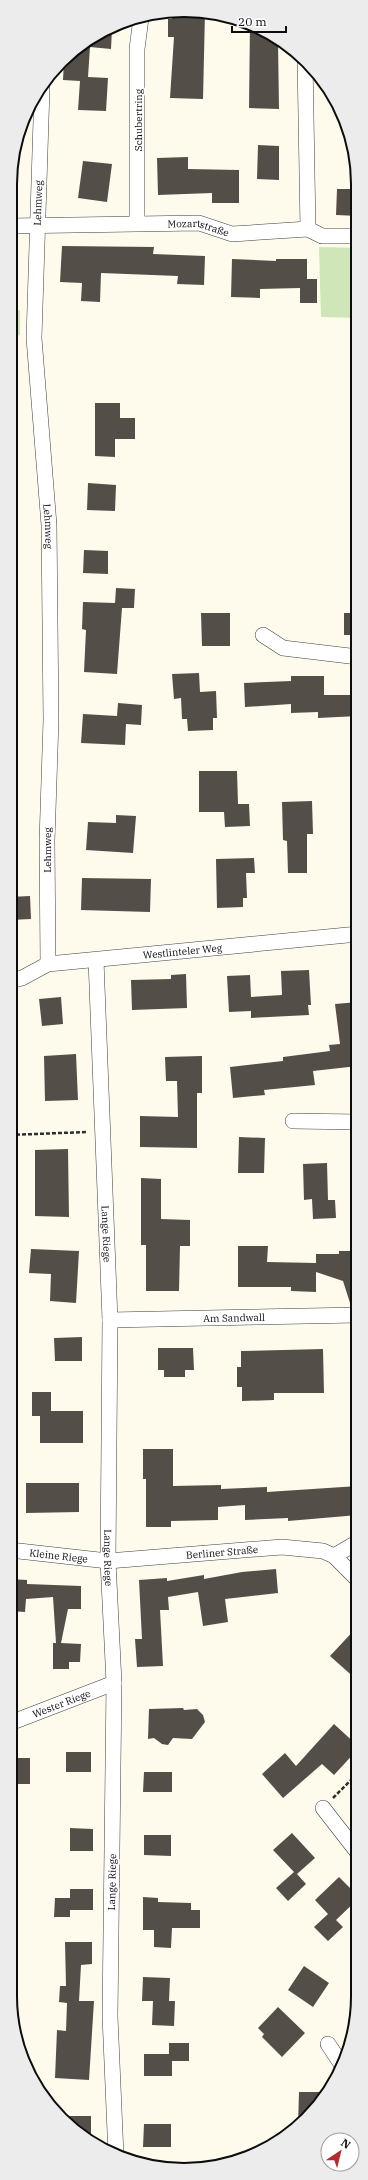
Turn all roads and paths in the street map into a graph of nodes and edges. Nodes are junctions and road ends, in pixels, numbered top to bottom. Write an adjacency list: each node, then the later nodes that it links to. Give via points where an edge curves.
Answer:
1 (140, 23): 4 (street, Schubertring, via 137,49)
2 (305, 69): 7 (street)
3 (42, 96): 6 (street, Lehmweg)
4 (137, 223): 6 (street, Mozartstraße); 7 (street, Mozartstraße, via 199,222 232,234)
5 (17, 226): 6 (street, Mozartstraße)
6 (38, 226): 13 (street, Lehmweg, via 34,338 49,525 51,720 47,841)
7 (308, 229): 8 (street, Mozartstraße, via 322,236)
8 (351, 236)
9 (263, 635): 10 (street, via 283,648)
10 (351, 656)
11 (351, 935): 12 (street, Westlinteler Weg, via 196,948)
12 (96, 960): 13 (street, Westlinteler Weg); 17 (street, Lange Riege)
13 (48, 964): 14 (street, Westlinteler Weg)
14 (17, 979)
15 (293, 1121): 16 (street)
16 (351, 1122)
17 (103, 1132): 18 (path); 20 (street, Lange Riege)
18 (17, 1135)
19 (351, 1315): 20 (street, Am Sandwall)
20 (110, 1320): 24 (street, Lange Riege)
21 (351, 1546): 23 (street)
22 (17, 1551): 24 (street, Kleine Riege)
23 (334, 1556): 24 (street, Berliner Straße, via 282,1547); 25 (street)
24 (108, 1561): 26 (street, Lange Riege)
25 (351, 1573)
26 (114, 1683): 27 (street, Wester Riege); 33 (street, Lange Riege, via 110,2016)
27 (17, 1721)
28 (351, 1780): 29 (path)
29 (323, 1808): 30 (street)
30 (351, 1844)
31 (328, 2044): 32 (street)
32 (338, 2059)
33 (116, 2148)

